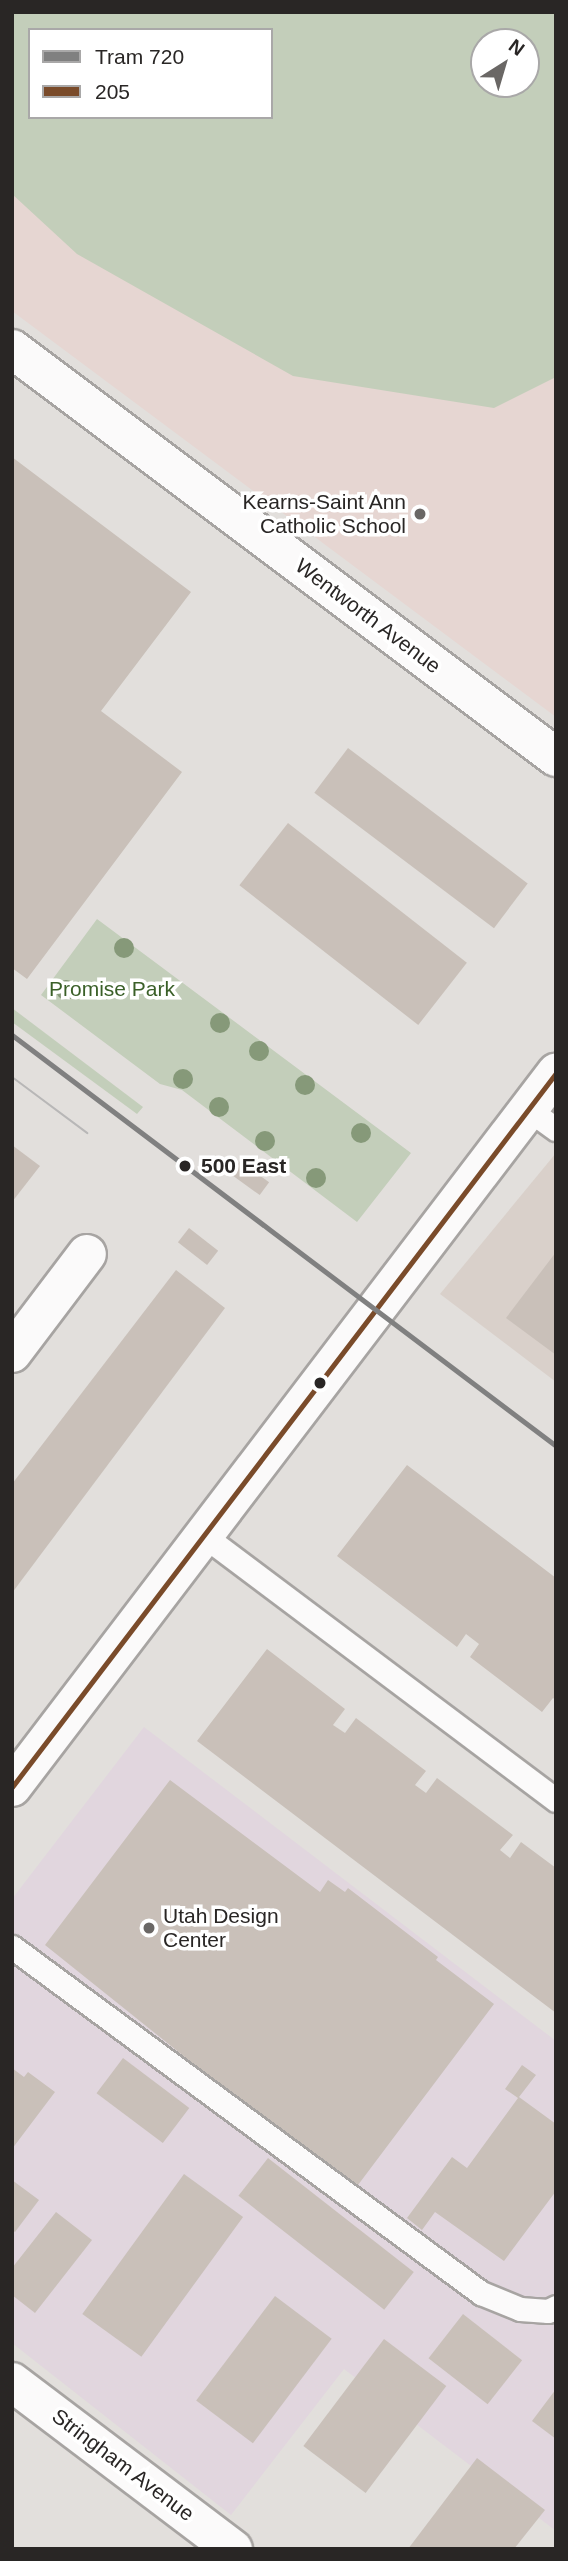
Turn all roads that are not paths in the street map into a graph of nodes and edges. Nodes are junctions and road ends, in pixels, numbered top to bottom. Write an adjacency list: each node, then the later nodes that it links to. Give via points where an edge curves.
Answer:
1 (12, 349): 2 (street, Wentworth Avenue)
2 (556, 757)
3 (556, 1073): 4 (street)
4 (542, 1119): 7 (street)
5 (87, 1254): 6 (street)
6 (12, 1353)
7 (203, 1535): 8 (street); 9 (lane)
8 (18, 1767)
9 (556, 1800)
10 (12, 1947): 11 (lane, via 481,2293 520,2309 548,2311)
11 (556, 2307)
12 (12, 2382): 13 (street, Stringham Avenue)
13 (233, 2549)

